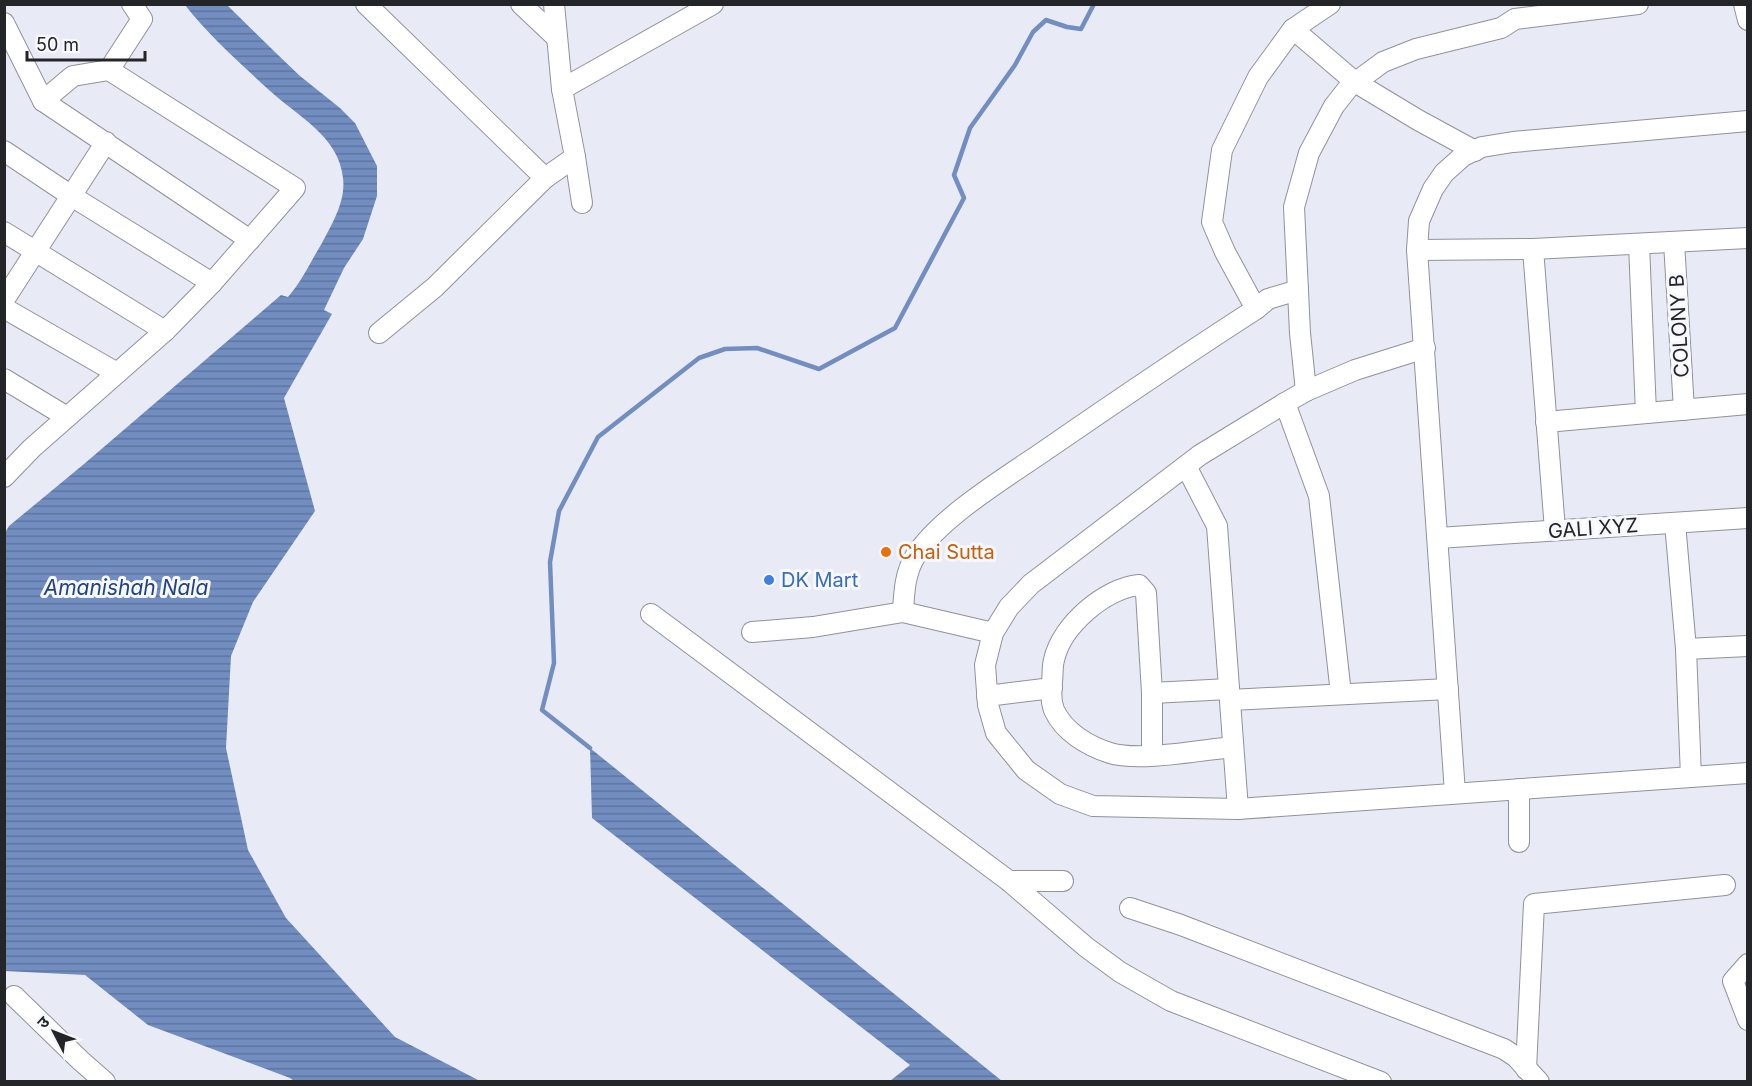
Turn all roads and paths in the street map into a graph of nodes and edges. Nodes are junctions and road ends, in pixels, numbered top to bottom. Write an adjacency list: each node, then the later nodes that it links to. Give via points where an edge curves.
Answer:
1 (132, 4): 13 (street, via 142,19)
2 (366, 4): 22 (street)
3 (521, 4): 12 (street)
4 (554, 4): 12 (street)
5 (713, 4): 15 (street)
6 (1330, 4): 11 (street)
7 (1638, 4): 14 (street, via 1515,19 1501,28 1416,49 1383,62)
8 (1744, 4): 9 (street)
9 (1748, 20)
10 (4, 23): 16 (street)
11 (1293, 28): 14 (street); 37 (street, via 1258,76 1222,150 1212,222)
12 (557, 38): 15 (street)
13 (109, 70): 16 (street, via 73,76); 27 (street, via 295,188)
14 (1355, 82): 20 (street); 34 (street, via 1334,106 1309,153 1294,207)
15 (562, 89): 21 (street)
16 (43, 101): 18 (street)
17 (1748, 121): 20 (street, via 1512,142)
18 (106, 142): 23 (street); 27 (street)
19 (4, 151): 23 (street)
20 (1475, 151): 31 (street, via 1444,173 1433,189 1419,221)
21 (575, 157): 22 (street); 24 (street)
22 (545, 178): 39 (street, via 435,286)
23 (73, 196): 32 (street); 33 (street)
24 (582, 203)
25 (4, 232): 32 (street)
26 (1748, 238): 28 (street)
27 (250, 240): 33 (street)
28 (1674, 242): 29 (street); 46 (street, COLONY B)
29 (1639, 244): 30 (street); 47 (street)
30 (1533, 249): 31 (street); 49 (street)
31 (1417, 250): 40 (street)
32 (35, 252): 35 (street); 38 (street)
33 (212, 283): 38 (street)
34 (1298, 290): 37 (street, via 1268,299); 43 (street)
35 (4, 300)
36 (4, 308): 41 (street)
37 (1256, 309): 56 (street, via 947,521 917,554 908,572)
38 (165, 331): 41 (street)
39 (379, 333)
40 (1425, 348): 43 (street, via 1354,370); 55 (street)
41 (117, 373): 48 (street)
42 (4, 379): 48 (street)
43 (1306, 391): 44 (street)
44 (1285, 403): 50 (street); 65 (street, via 1319,496)
45 (1748, 404): 46 (street)
46 (1684, 410): 47 (street)
47 (1646, 413): 49 (street)
48 (67, 417): 51 (street)
49 (1546, 422): 54 (street)
50 (1186, 466): 59 (street, via 1031,584 1009,607); 66 (street, via 1217,526)
51 (4, 477)
52 (1748, 518): 53 (street, GALI XYZ)
53 (1675, 523): 54 (street, GALI XYZ); 61 (street)
54 (1555, 530): 55 (street, GALI XYZ)
55 (1438, 538): 63 (street)
56 (903, 612): 58 (street, via 813,627); 59 (street)
57 (651, 614): 76 (street)
58 (752, 632)
59 (993, 633): 67 (street, via 985,665)
60 (1748, 646): 61 (street)
61 (1686, 649): 71 (street)
62 (1052, 688): 64 (street, via 1054,659 1074,625 1091,606 1125,586 1139,585 1146,593); 67 (street); 69 (street, via 1054,709 1069,731 1089,745 1113,754)
63 (1448, 689): 65 (street); 73 (street)
64 (1152, 693): 66 (street); 69 (street)
65 (1341, 694): 66 (street)
66 (1229, 695): 68 (street)
67 (987, 696): 74 (street, via 996,733 1026,770 1060,794 1093,806)
68 (1233, 747): 69 (street); 74 (street)
69 (1152, 755)
70 (1748, 773): 71 (street)
71 (1691, 777): 72 (street)
72 (1520, 789): 73 (street); 75 (street)
73 (1455, 793): 74 (street)
74 (1238, 810)
75 (1519, 842)
76 (1009, 881): 77 (street); 85 (street, via 1120,972 1171,1001)
77 (1063, 881)
78 (1725, 885): 83 (street, via 1534,904)
79 (1130, 908): 83 (street, via 1504,1049)
80 (1748, 964): 82 (street, via 1733,981)
81 (14, 996): 84 (street)
82 (1748, 1020)
83 (1533, 1075)
84 (105, 1082)
85 (1381, 1082)

